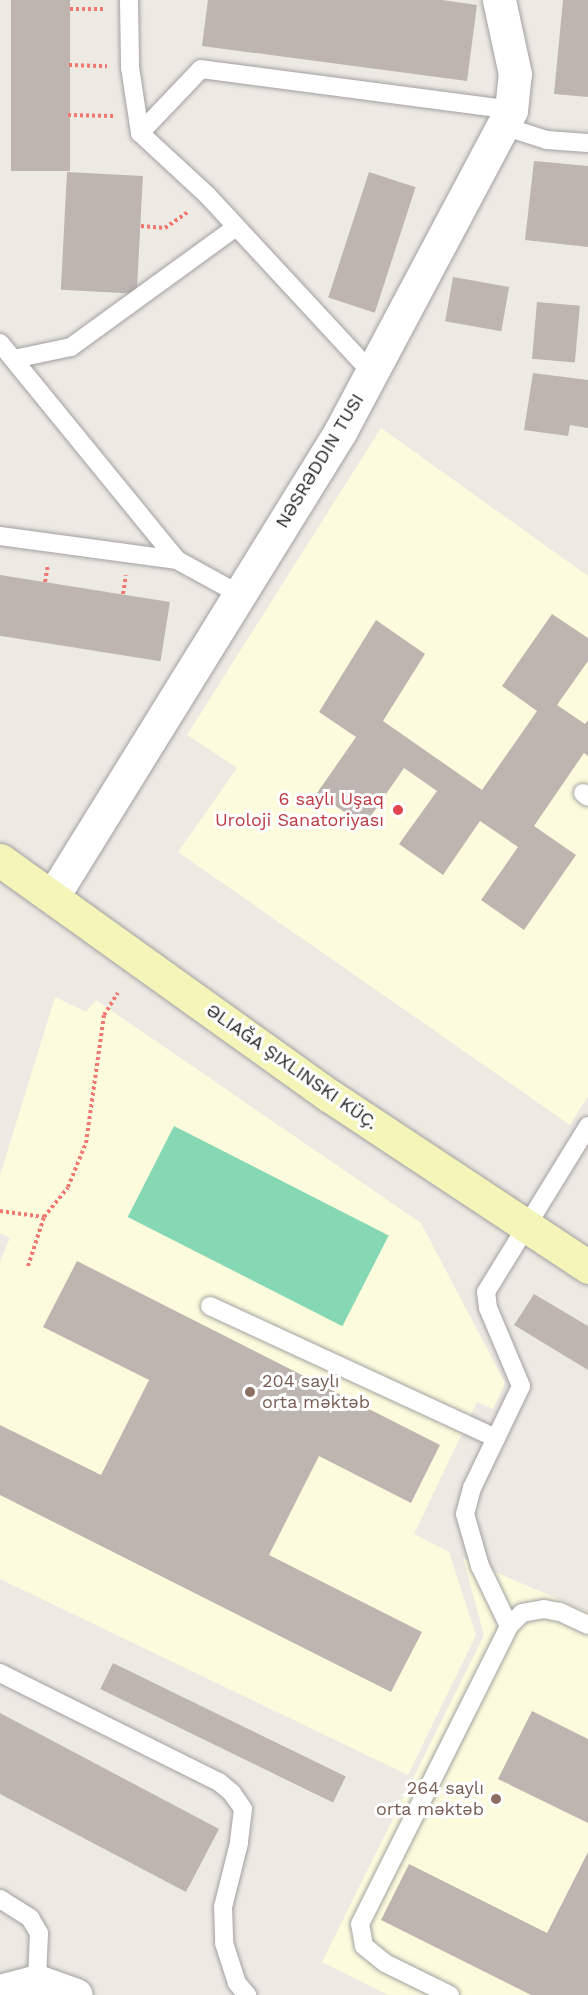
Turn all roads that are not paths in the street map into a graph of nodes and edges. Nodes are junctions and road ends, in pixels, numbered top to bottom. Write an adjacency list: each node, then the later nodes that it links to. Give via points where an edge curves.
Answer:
1 (499, 0): 3 (street, NƏSRƏDDIN TUSI, via 515,74)
2 (129, 5): 4 (lane, via 130,67)
3 (507, 118): 4 (lane, via 201,69); 5 (lane, via 547,140); 9 (street, NƏSRƏDDIN TUSI)
4 (138, 125): 6 (lane)
5 (588, 143)
6 (236, 227): 8 (lane, via 71,347); 9 (lane)
7 (0, 343): 8 (lane)
8 (14, 359): 11 (lane)
9 (371, 372): 12 (street, NƏSRƏDDIN TUSI, via 340,432)
10 (0, 536): 11 (lane)
11 (177, 560): 12 (lane)
12 (239, 594): 14 (street, NƏSRƏDDIN TUSI)
13 (0, 860): 14 (main road)
14 (52, 897): 16 (main road, via 330,1096)
15 (588, 1126): 16 (lane)
16 (526, 1229): 17 (main road); 19 (lane, via 486,1293 488,1308 521,1386)
17 (588, 1268)
18 (210, 1305): 19 (lane)
19 (496, 1438): 20 (lane, via 472,1488 465,1514 480,1566)
20 (509, 1626): 21 (lane, via 522,1613 544,1610 560,1612); 28 (lane, via 360,1924 364,1946 385,1963)
21 (588, 1626)
22 (0, 1673): 27 (lane, via 219,1782 232,1793 243,1809 223,1907 224,1943 237,1983)
23 (0, 1899): 24 (lane, via 30,1918 39,1933)
24 (37, 1981): 25 (street); 26 (street)
25 (0, 1991)
26 (76, 1995)
27 (247, 1995)
28 (450, 1995)

